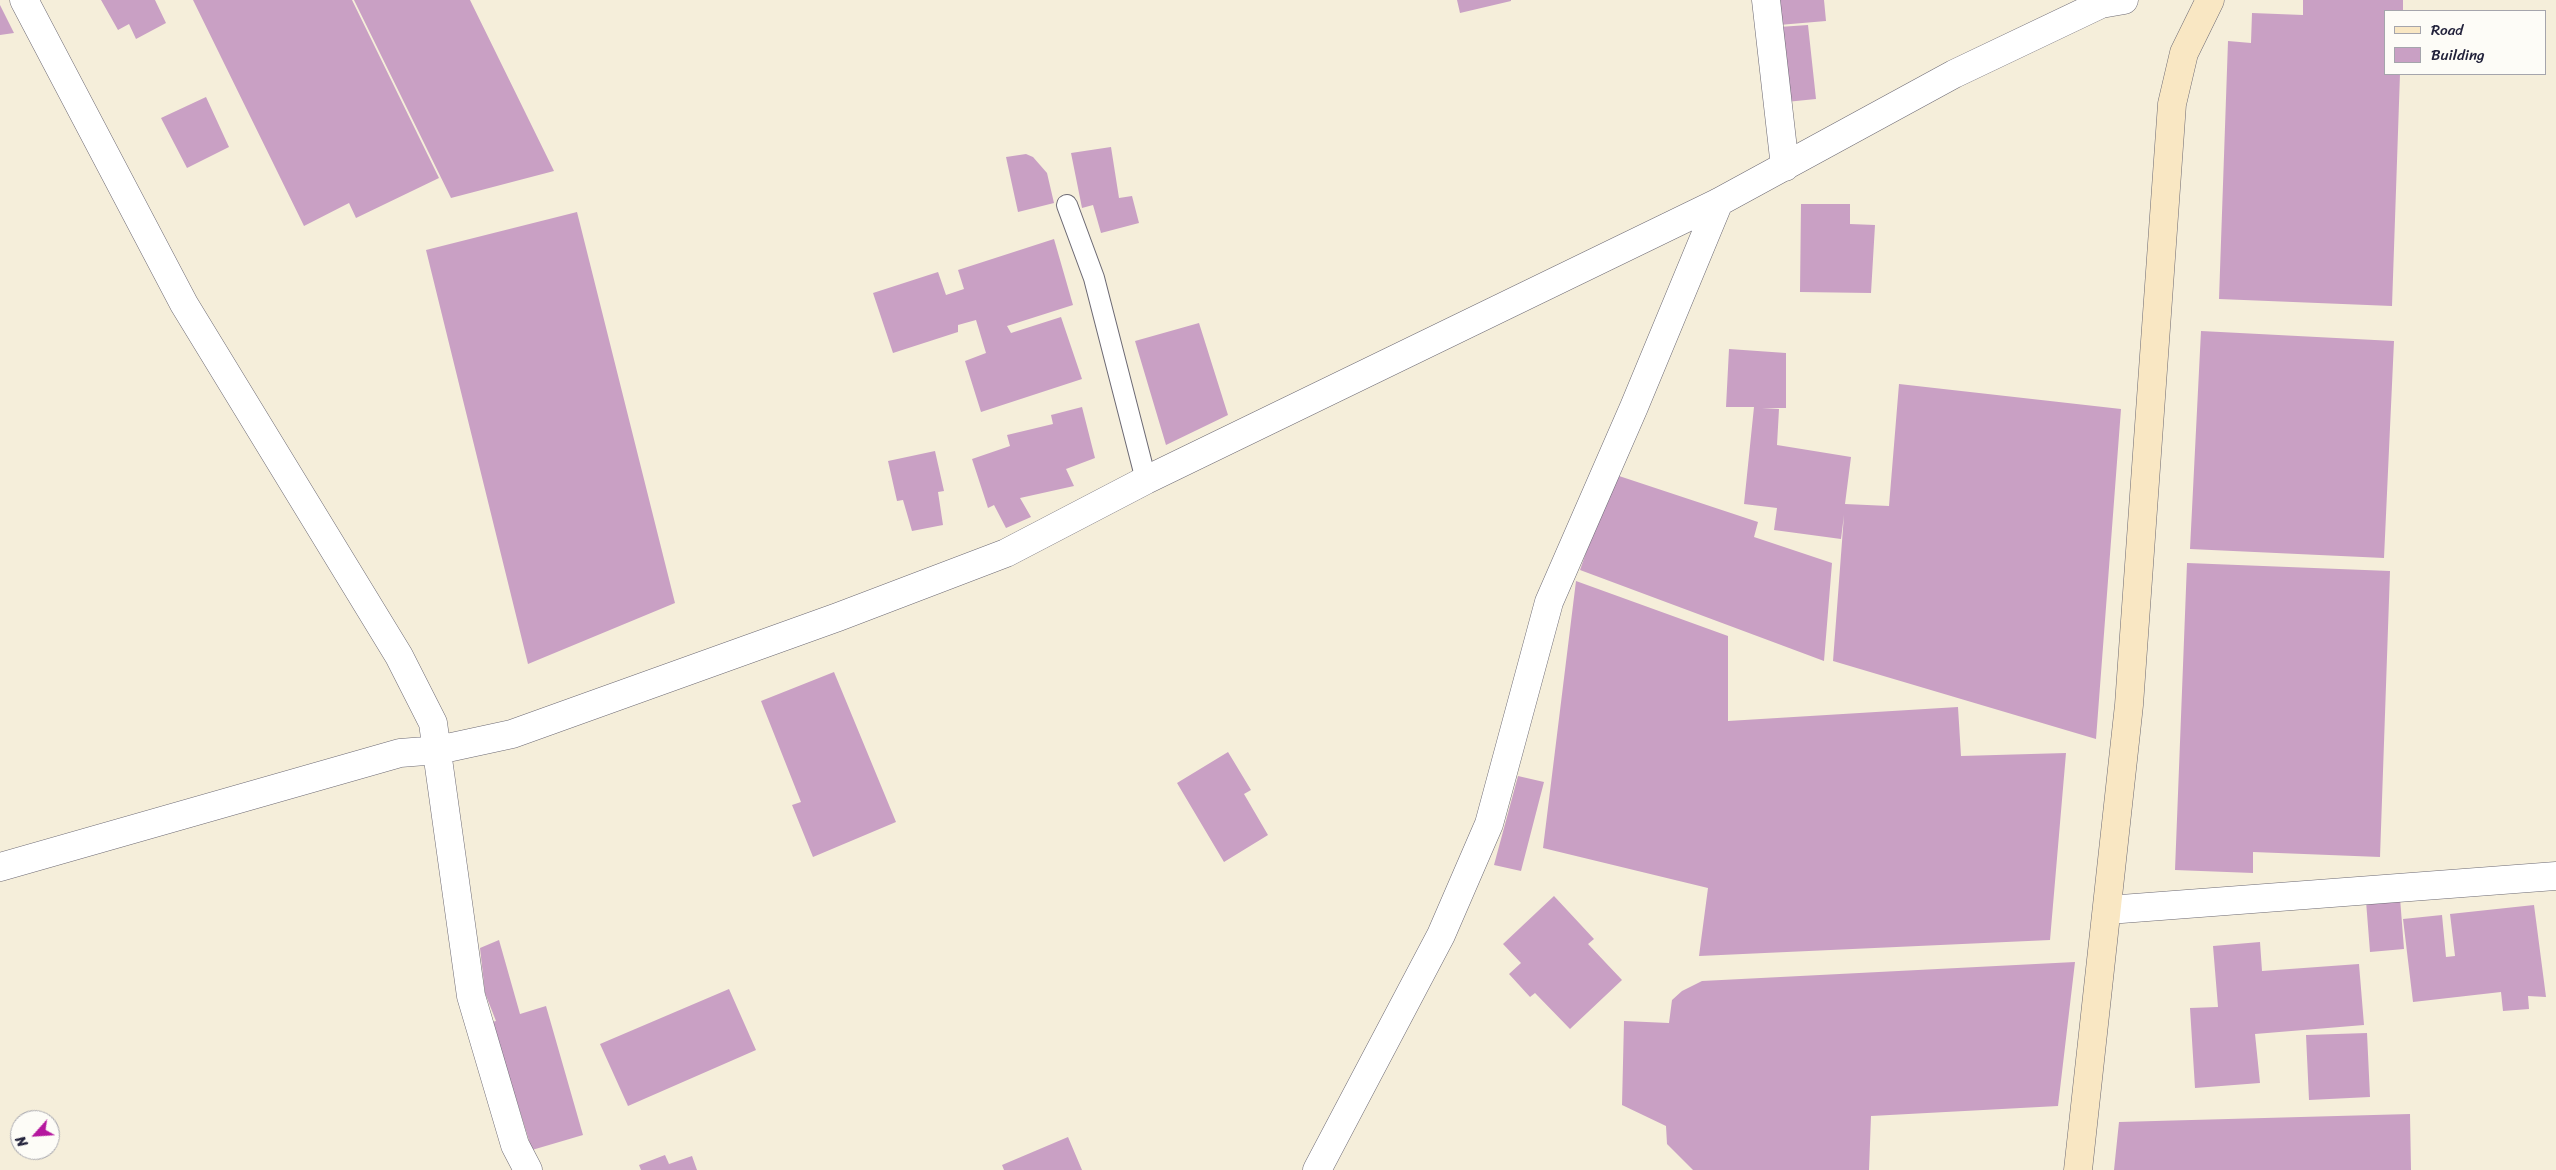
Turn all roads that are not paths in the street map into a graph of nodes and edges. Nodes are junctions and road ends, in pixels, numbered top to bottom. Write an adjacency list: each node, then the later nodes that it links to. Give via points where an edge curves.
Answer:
1 (24, 0): 9 (street, via 184,304 399,656 433,723)
2 (1766, 0): 5 (street)
3 (2124, 0): 5 (street, via 2101,4 1954,74)
4 (2203, 1): 12 (street, via 2184,53 2172,104 2129,705)
5 (1785, 167): 6 (street)
6 (1719, 202): 8 (street); 14 (street, via 1548,602 1488,824 1441,935)
7 (1067, 206): 8 (lane, via 1094,278)
8 (1146, 480): 9 (street, via 997,556 512,734)
9 (438, 750): 10 (street, via 400,753); 13 (street, via 471,996 515,1144)
10 (0, 867)
11 (2556, 876): 12 (street)
12 (2108, 910): 15 (street)
13 (528, 1170)
14 (1317, 1170)
15 (2078, 1170)

